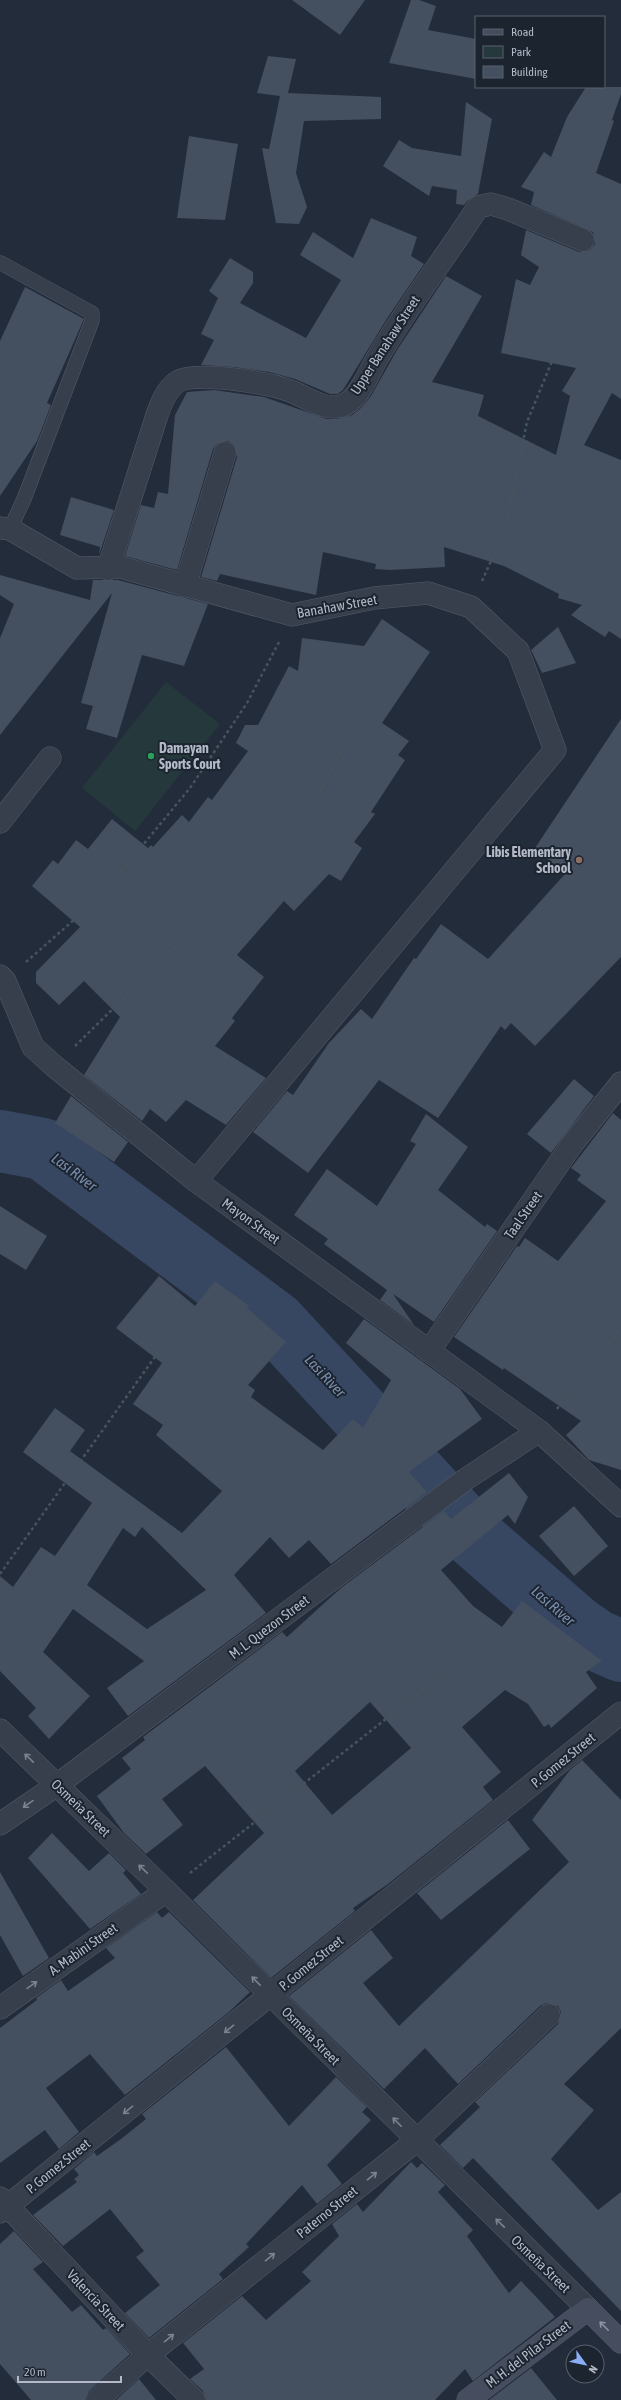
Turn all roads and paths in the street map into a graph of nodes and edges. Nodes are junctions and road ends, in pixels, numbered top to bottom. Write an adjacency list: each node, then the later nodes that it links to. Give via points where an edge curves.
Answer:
1 (583, 240): 6 (street, Upper Banahaw Street, via 508,209 491,204 478,207 387,340 357,393 342,406 330,407 288,390 225,378 193,377 177,382 165,395 156,415)
2 (1, 263): 5 (lane, via 92,313 89,328 24,499)
3 (562, 337): 8 (path, via 527,422 505,530)
4 (226, 453): 7 (street)
5 (5, 529): 6 (street, Banahaw Street, via 77,568)
6 (108, 569): 7 (street, Banahaw Street, via 120,567)
7 (185, 586): 9 (street, Banahaw Street)
8 (471, 608): 9 (street, Banahaw Street, via 428,593 374,598); 16 (street, Banahaw Street, via 518,651 555,750)
9 (292, 615): 13 (path, via 247,703 190,788 100,897)
10 (348, 740): 14 (path, via 310,810 275,850)
11 (50, 758): 12 (street)
12 (0, 822)
13 (2, 979): 14 (street, Mayon Street, via 33,1047)
14 (54, 1066): 16 (street, Mayon Street)
15 (621, 1083): 19 (street, Taal Street, via 573,1143)
16 (196, 1181): 19 (street, Mayon Street)
17 (621, 1328): 20 (path)
18 (162, 1347): 22 (path)
19 (428, 1351): 20 (street, Mayon Street)
20 (540, 1431): 21 (street, Mayon Street); 26 (street, M. L. Quezon Street, via 466,1478)
21 (621, 1506)
22 (0, 1574)
23 (452, 1667): 28 (path)
24 (621, 1713): 29 (street, P. Gomez Street)
25 (0, 1730): 26 (street, Osmeña Street, one-way to 25)
26 (57, 1785): 27 (street, M. L. Quezon Street, one-way to 27); 28 (street, Osmeña Street, one-way to 26)
27 (0, 1824)
28 (166, 1891): 29 (street, Osmeña Street, one-way to 28); 30 (street, A. Mabini Street, one-way to 28)
29 (271, 1996): 32 (street, Osmeña Street, one-way to 29); 33 (street, P. Gomez Street, one-way to 33)
30 (0, 2008)
31 (549, 2015): 32 (street, Paterno Street)
32 (416, 2141): 34 (street, Osmeña Street, one-way to 32); 36 (street, Paterno Street, one-way to 32)
33 (2, 2206): 36 (street, Valencia Street)
34 (588, 2309): 35 (main road, Osmeña Street, one-way to 34); 39 (main road, M. H. del Pilar Street)
35 (621, 2342)
36 (148, 2356): 37 (street, Paterno Street); 38 (street, Valencia Street)
37 (97, 2400)
38 (194, 2400)
39 (468, 2400)

